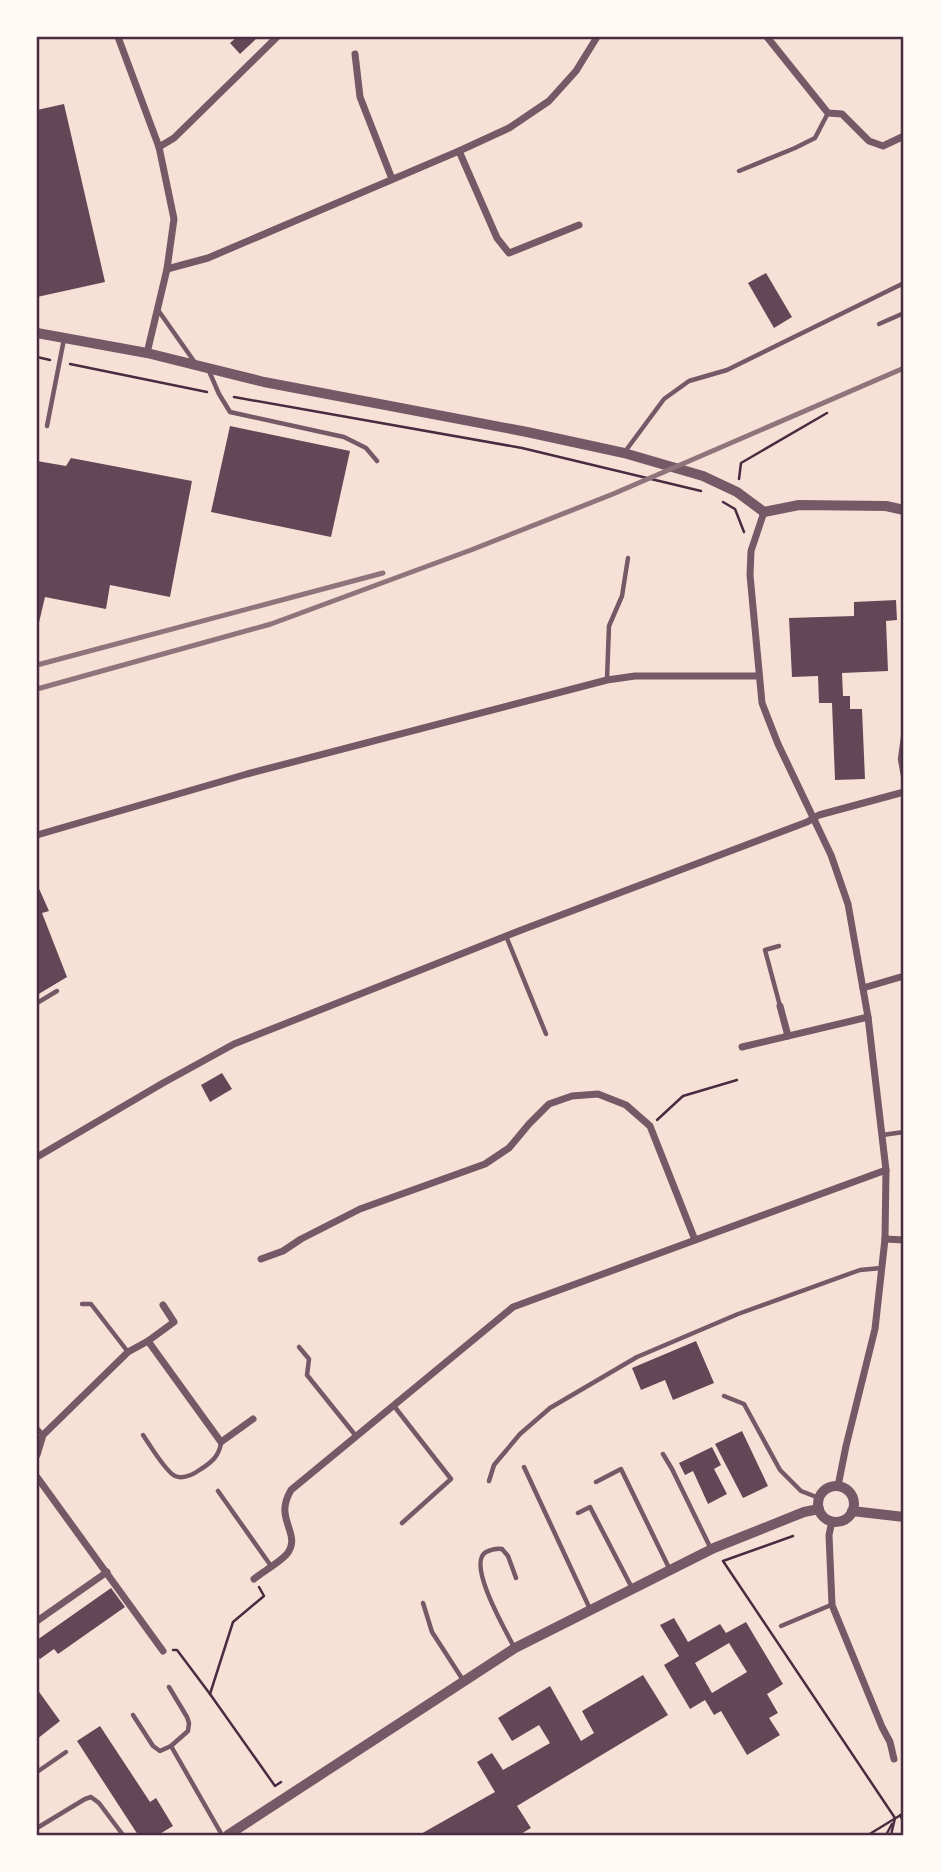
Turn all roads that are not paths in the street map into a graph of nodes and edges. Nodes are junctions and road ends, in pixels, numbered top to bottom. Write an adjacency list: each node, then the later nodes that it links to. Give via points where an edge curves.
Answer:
1 (118, 37): 8 (street)
2 (277, 37): 8 (street, via 174,138)
3 (597, 37): 9 (street, via 576,71 549,101 509,128)
4 (767, 37): 6 (street)
5 (355, 54): 11 (street, via 360,97)
6 (828, 113): 7 (street, via 842,114 869,141 883,146); 10 (lane, via 815,138)
7 (904, 136)
8 (159, 147): 13 (street, via 174,219)
9 (458, 151): 11 (street); 12 (street, via 497,238 509,253)
10 (739, 171)
11 (392, 178): 13 (street, via 208,258)
12 (579, 225)
13 (167, 269): 15 (street)
14 (904, 284): 23 (lane, via 727,370 689,381 664,399)
15 (158, 310): 20 (street); 21 (lane)
16 (904, 313): 17 (lane)
17 (879, 324)
18 (37, 333): 19 (street)
19 (64, 338): 20 (street); 22 (lane)
20 (147, 354): 21 (street)
21 (203, 367): 23 (street); 24 (lane, via 230,412 344,437 366,448)
22 (47, 426)
23 (624, 453): 26 (street, via 703,476 737,492)
24 (377, 461)
25 (904, 510): 26 (street, via 799,505)
26 (764, 512): 28 (street, via 751,551 750,575)
27 (628, 558): 29 (lane, via 622,596 609,626)
28 (759, 676): 29 (street); 33 (street, via 762,703)
29 (607, 680): 34 (street, via 247,774)
30 (904, 730): 31 (lane, via 900,759)
31 (904, 781)
32 (904, 792): 33 (street)
33 (814, 818): 35 (street); 38 (street, via 848,904)
34 (37, 835)
35 (506, 936): 43 (lane); 48 (street, via 234,1044)
36 (779, 946): 41 (lane, via 765,950)
37 (904, 976): 38 (street)
38 (863, 988): 42 (street)
39 (57, 991): 40 (lane)
40 (37, 1003)
41 (780, 1006): 44 (street)
42 (868, 1017): 44 (street); 47 (street)
43 (546, 1034)
44 (788, 1035): 45 (street)
45 (742, 1047)
46 (904, 1132): 47 (lane)
47 (882, 1135): 49 (street)
48 (37, 1157)
49 (886, 1170): 50 (street); 51 (street)
50 (885, 1239): 52 (street); 54 (street)
51 (695, 1240): 53 (street, via 650,1126 626,1105 598,1094 549,1104 509,1148 485,1164 360,1209); 61 (street, via 513,1307)
52 (904, 1240)
53 (261, 1259)
54 (881, 1268): 71 (lane, via 860,1270 738,1314 636,1357 550,1408 494,1465); 73 (street, via 875,1329)
55 (82, 1304): 59 (lane, via 91,1304)
56 (163, 1306): 57 (street, via 174,1322)
57 (148, 1341): 59 (street); 66 (street)
58 (299, 1347): 65 (lane, via 309,1359 307,1375)
59 (128, 1352): 63 (street)
60 (724, 1396): 75 (lane, via 744,1404 780,1470)
61 (394, 1406): 65 (street); 80 (lane, via 451,1479)
62 (253, 1419): 66 (street)
63 (40, 1431): 68 (street)
64 (143, 1435): 66 (lane, via 170,1472 179,1477 214,1460)
65 (356, 1437): 82 (street, via 291,1490 285,1504 291,1548)
66 (221, 1442)
67 (663, 1454): 81 (lane)
68 (37, 1455)
69 (524, 1467): 90 (lane)
70 (37, 1477): 84 (street)
71 (489, 1481)
72 (596, 1482): 83 (lane, via 621,1469)
73 (838, 1486): 75 (street, via 827,1489); 76 (street, via 851,1494)
74 (218, 1491): 82 (lane)
75 (819, 1504): 79 (street, via 822,1515); 81 (street)
76 (852, 1511): 78 (street); 79 (street, via 847,1518)
77 (579, 1513): 87 (lane, via 590,1507)
78 (904, 1517)
79 (832, 1521): 89 (street)
80 (402, 1522)
81 (712, 1550): 83 (street)
82 (271, 1566): 86 (street)
83 (671, 1570): 87 (street)
84 (107, 1572): 91 (street); 94 (street)
85 (516, 1578): 93 (lane, via 502,1549 482,1555 485,1588)
86 (254, 1579)
87 (633, 1589): 90 (street)
88 (423, 1603): 95 (lane, via 432,1632)
89 (832, 1605): 92 (lane); 100 (street)
90 (591, 1609): 93 (street)
91 (37, 1620)
92 (781, 1626)
93 (515, 1648): 95 (street)
94 (163, 1651)
95 (464, 1680): 105 (street)
96 (169, 1686): 98 (lane, via 189,1723 188,1731)
97 (133, 1715): 98 (lane, via 153,1746 160,1751)
98 (171, 1746): 104 (lane)
99 (66, 1752): 101 (lane)
100 (894, 1759)
101 (37, 1772)
102 (37, 1828): 103 (lane, via 90,1797)
103 (123, 1835)
104 (222, 1835)
105 (228, 1835)

